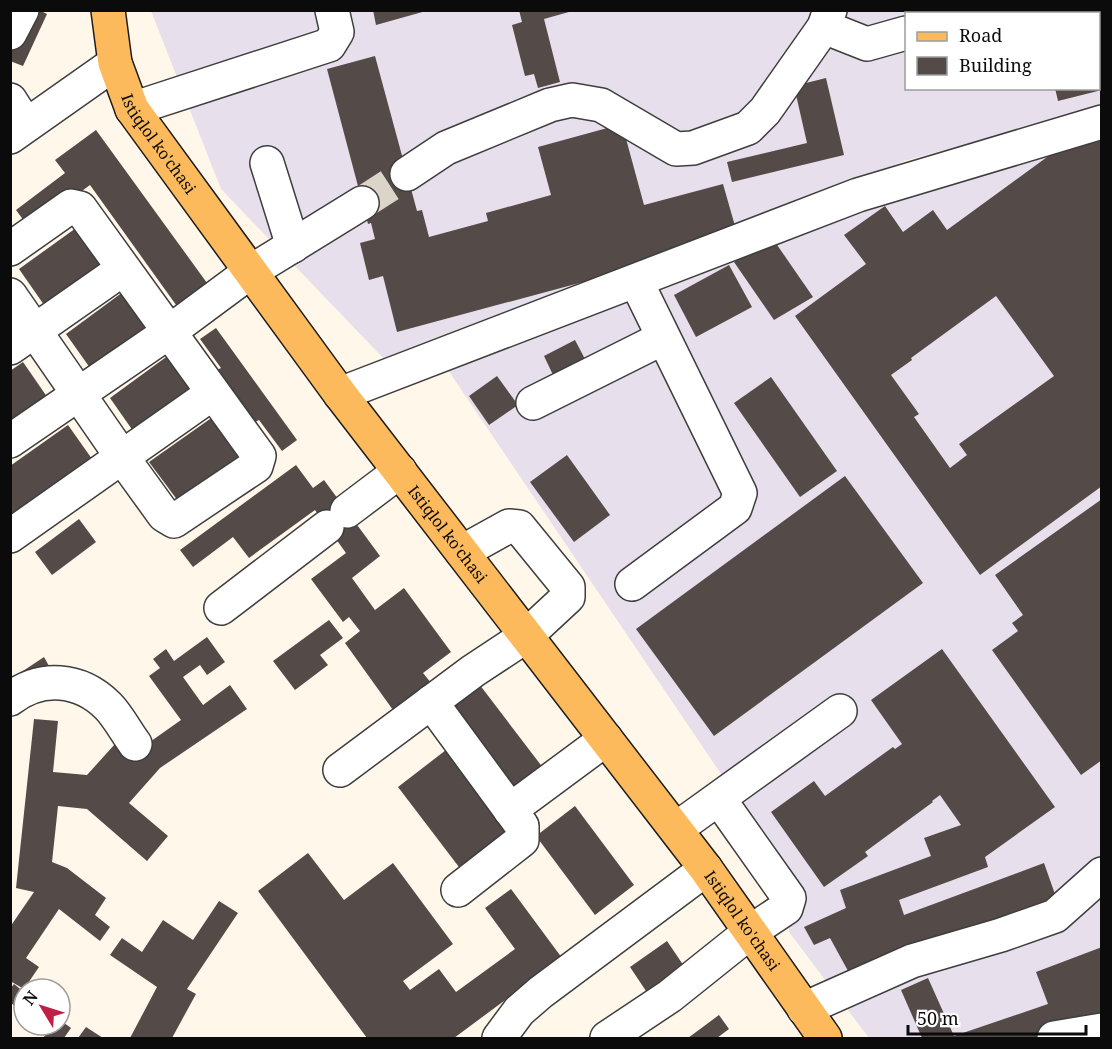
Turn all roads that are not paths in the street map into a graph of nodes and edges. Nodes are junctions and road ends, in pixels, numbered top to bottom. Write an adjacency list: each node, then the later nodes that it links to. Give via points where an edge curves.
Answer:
1 (22, 10): 5 (street)
2 (108, 10): 7 (main road, Istiqlol ko'chasi)
3 (332, 10): 8 (street, via 337,32 329,45)
4 (827, 19): 6 (street, via 867,44); 12 (street, via 765,111 748,128 693,148 676,150 601,105 572,100 550,105 446,148)
5 (10, 33)
6 (905, 33)
7 (115, 63): 8 (main road, Istiqlol ko'chasi); 9 (street)
8 (132, 109): 17 (main road, Istiqlol ko'chasi)
9 (16, 121)
10 (1101, 122): 18 (street, via 858,195)
11 (267, 162): 14 (street)
12 (407, 174)
13 (362, 203): 14 (street)
14 (293, 246): 17 (street)
15 (10, 249): 16 (street, via 71,206 80,208)
16 (123, 269): 20 (street); 22 (street)
17 (250, 272): 20 (street); 25 (main road, Istiqlol ko'chasi)
18 (636, 281): 21 (street); 25 (street)
19 (10, 295): 22 (street)
20 (169, 332): 23 (street); 24 (street)
21 (663, 338): 26 (street); 32 (street, via 740,494 735,508)
22 (23, 339): 24 (street)
23 (213, 393): 28 (street); 28 (street, via 259,456 256,466 174,521 164,515)
24 (79, 394): 27 (street); 28 (street)
25 (340, 394): 29 (main road, Istiqlol ko'chasi)
26 (533, 404)
27 (10, 441)
28 (123, 457): 30 (street)
29 (400, 471): 31 (main road, Istiqlol ko'chasi); 33 (street)
30 (10, 536)
31 (462, 552): 34 (main road, Istiqlol ko'chasi); 34 (street, via 509,526 519,527 568,587 568,597)
32 (632, 584)
33 (221, 608)
34 (526, 636): 36 (street); 38 (main road, Istiqlol ko'chasi)
35 (10, 699): 39 (street, via 46,682 69,683 108,706)
36 (431, 702): 40 (street); 42 (street)
37 (840, 711): 41 (street)
38 (606, 739): 42 (street); 43 (main road, Istiqlol ko'chasi)
39 (135, 744)
40 (339, 770)
41 (719, 799): 43 (street); 47 (street, via 789,898 786,908)
42 (510, 810): 46 (street, via 522,826 522,840)
43 (676, 829): 44 (main road, Istiqlol ko'chasi)
44 (706, 869): 47 (main road, Istiqlol ko'chasi); 50 (street, via 541,992 519,1011)
45 (1101, 874): 48 (street, via 1055,916 912,961)
46 (458, 890)
47 (750, 932): 48 (main road, Istiqlol ko'chasi); 51 (street, via 670,996)
48 (804, 1009): 52 (main road, Istiqlol ko'chasi)
49 (1101, 1030): 53 (street)
50 (499, 1038)
51 (607, 1038)
52 (825, 1038)
53 (1054, 1038)

